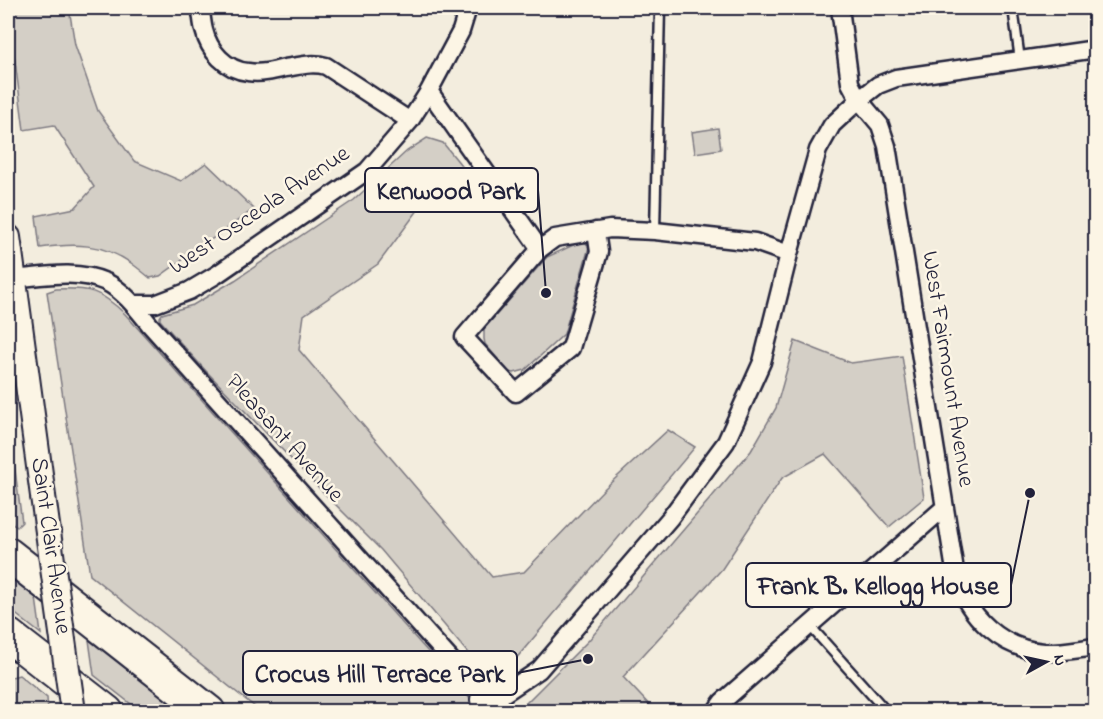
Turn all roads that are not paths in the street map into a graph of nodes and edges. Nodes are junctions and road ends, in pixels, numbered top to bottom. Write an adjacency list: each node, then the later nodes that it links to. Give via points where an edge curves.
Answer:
1 (201, 8): 10 (street, via 208,44 228,65 261,73 316,63 326,66)
2 (468, 8): 8 (street, West Osceola Avenue, via 461,31)
3 (660, 8): 12 (lane)
4 (840, 8): 9 (street, West Fairmount Avenue, via 850,83)
5 (1013, 8): 7 (lane)
6 (1095, 49): 7 (street)
7 (1020, 60): 9 (street, via 896,78)
8 (429, 91): 10 (street, West Osceola Avenue); 14 (street)
9 (858, 100): 15 (street, via 832,125 818,150); 18 (street, West Fairmount Avenue, via 880,125 887,146)
10 (410, 121): 17 (street, West Osceola Avenue, via 367,171 216,275 155,304)
11 (596, 231): 12 (street); 14 (street, via 555,238); 14 (street, via 599,252 571,348 516,393 464,337)
12 (655, 231): 15 (street, via 760,243)
13 (8, 237): 16 (street, Saint Clair Avenue)
14 (540, 249)
15 (789, 254): 23 (street, via 762,362 726,442 670,518 539,670 500,696)
16 (14, 279): 17 (street, Pleasant Avenue, via 67,274 91,277 108,283); 24 (street, Saint Clair Avenue, bridge)
17 (133, 304): 23 (street, Pleasant Avenue)
18 (945, 507): 20 (street); 22 (street, West Fairmount Avenue, via 960,590 984,626 1021,647 1042,652)
19 (8, 554): 26 (highway)
20 (810, 626): 27 (street); 28 (lane)
21 (8, 634): 25 (highway)
22 (1095, 647)
23 (492, 706)
24 (73, 711)
25 (107, 711)
26 (209, 711)
27 (715, 711)
28 (887, 711)

